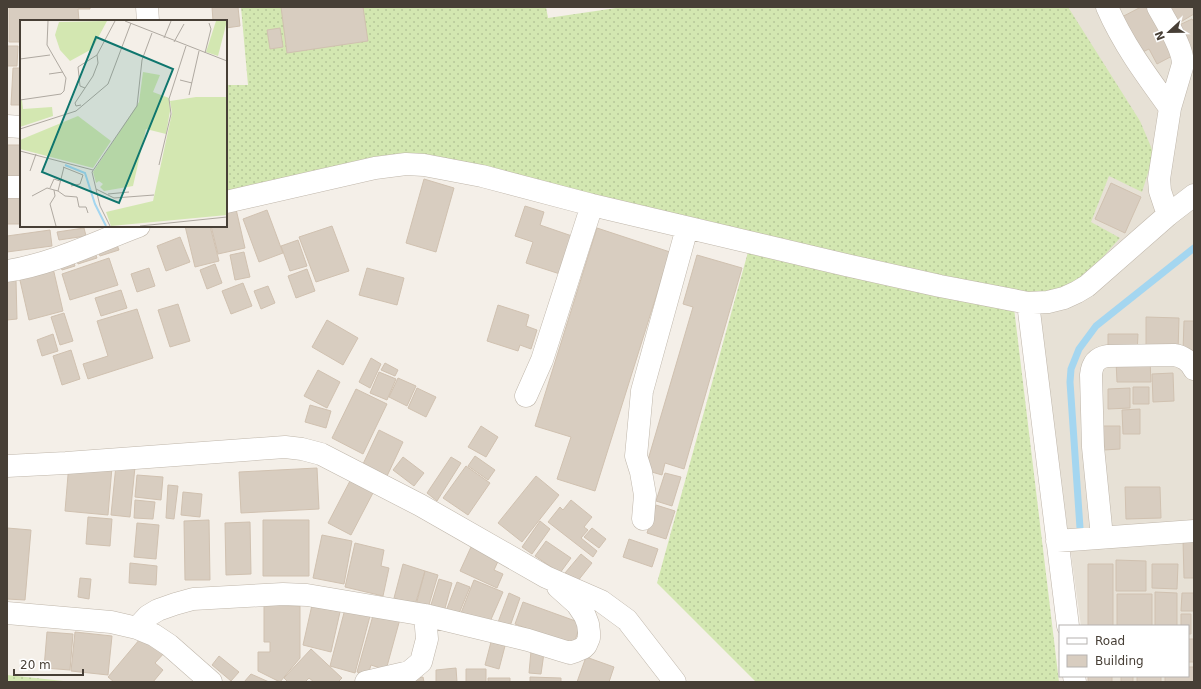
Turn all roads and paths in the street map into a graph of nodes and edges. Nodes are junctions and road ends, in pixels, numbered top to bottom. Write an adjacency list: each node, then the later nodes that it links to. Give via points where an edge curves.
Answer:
1 (146, 7): 4 (street)
2 (1107, 7): 5 (street, via 1126,46)
3 (1158, 7): 5 (street, via 1183,58)
4 (148, 20)
5 (1170, 108): 13 (street, via 1159,179)
6 (7, 126): 7 (street)
7 (20, 127)
8 (7, 187): 9 (street)
9 (20, 188)
10 (1194, 195): 13 (street)
11 (227, 202): 12 (street, via 375,168 406,164 482,176)
12 (592, 205): 15 (street); 19 (street, via 542,360)
13 (1168, 215): 17 (street, via 1077,292 1048,302)
14 (127, 228): 16 (street, via 52,260)
15 (687, 228): 17 (street); 21 (street, via 642,392 636,456 644,495)
16 (7, 271)
17 (1028, 303): 24 (street)
18 (1194, 369): 23 (street, via 1186,360 1174,355 1106,356 1093,364 1093,447)
19 (526, 396)
20 (7, 466): 25 (street, via 285,447 302,449 321,454)
21 (643, 519)
22 (1194, 531): 23 (street)
23 (1102, 537): 24 (street)
24 (1057, 541): 28 (street)
25 (546, 577): 27 (street, via 577,604 585,616 589,638 583,648 570,653); 32 (street, via 601,601 627,620)
26 (7, 614): 29 (street, via 111,622)
27 (425, 615): 29 (street, via 307,595 247,595 193,599 175,604 148,616); 31 (street, via 428,639 421,662 409,672)
28 (1068, 625)
29 (136, 628): 30 (street, via 154,635 168,645)
30 (211, 682)
31 (366, 682)
32 (675, 682)

